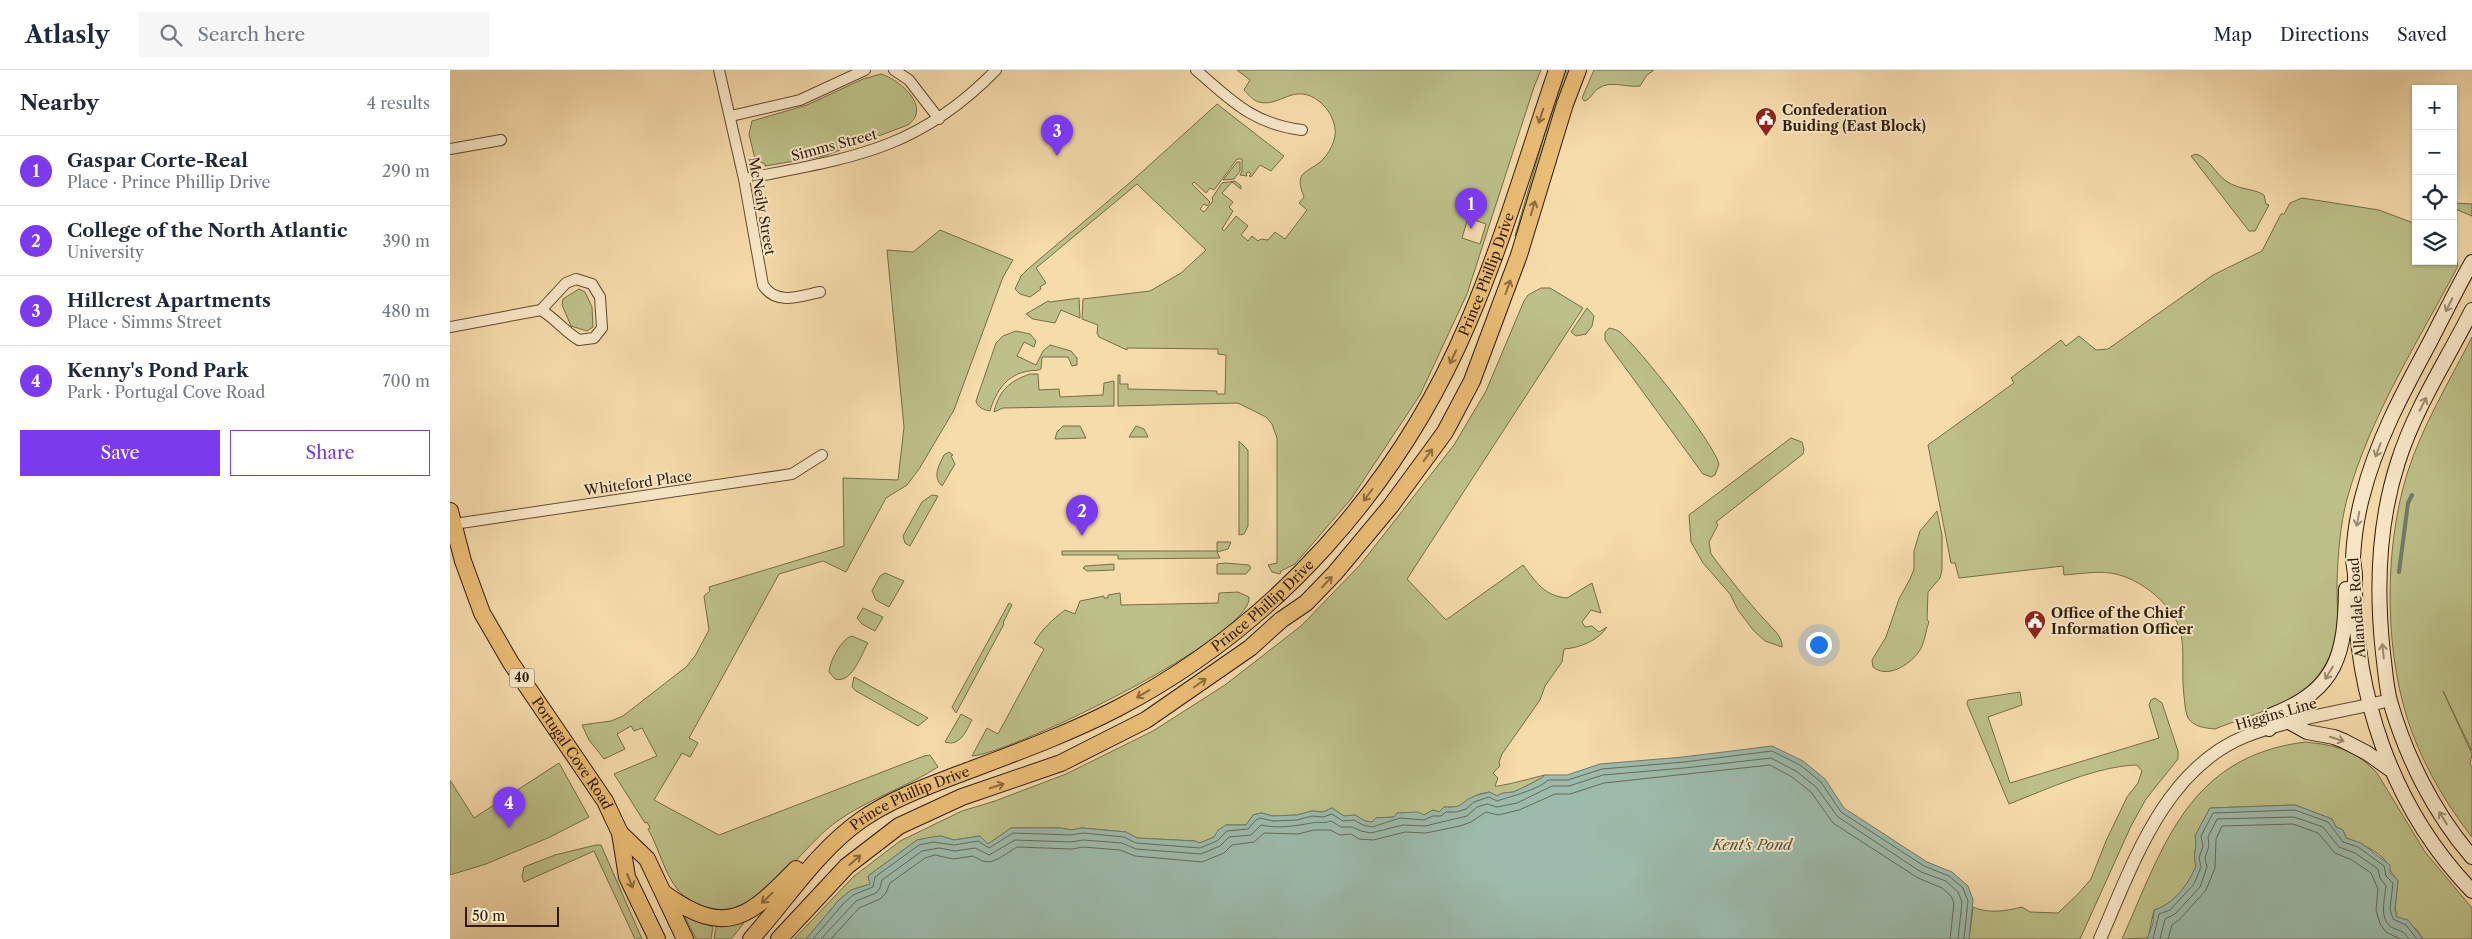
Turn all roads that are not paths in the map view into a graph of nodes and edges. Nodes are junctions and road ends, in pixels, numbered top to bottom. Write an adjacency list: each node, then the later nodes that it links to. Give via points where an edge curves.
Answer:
1 (718, 70): 8 (street, McNeily Street)
2 (865, 70): 8 (street, via 800,100)
3 (894, 70): 9 (street, via 909,80)
4 (996, 70): 9 (street, Simms Street)
5 (1196, 70): 10 (street, via 1243,110 1280,127)
6 (1557, 70): 28 (main road, Prince Phillip Drive, one-way to 28, via 1503,234 1447,369 1401,449 1359,507 1322,550 1242,627 1141,695 1062,735 904,796 863,819)
7 (1578, 70): 35 (main road, Prince Phillip Drive, one-way to 7, via 847,866 899,826 962,797 1061,762 1146,720 1250,648 1322,587 1390,508 1445,432 1472,381 1519,255)
8 (731, 116): 13 (street, McNeily Street)
9 (939, 119): 13 (street, Simms Street, via 871,152)
10 (1302, 130)
11 (501, 140): 12 (street)
12 (450, 149)
13 (744, 179): 15 (street, McNeily Street, via 767,292 782,298)
14 (2472, 262): 21 (main road, Allandale Road, one-way to 21, via 2383,437 2362,499)
15 (820, 292)
16 (541, 310): 16 (street, via 566,283 576,279 592,284 600,297 602,328 594,338 579,340); 18 (street)
17 (2472, 310): 22 (main road, Allandale Road, one-way to 17, via 2379,606 2382,529 2404,445)
18 (450, 327)
19 (822, 455): 20 (street, Whiteford Place, via 792,474)
20 (452, 517): 27 (main road, Portugal Cove Road / 40, via 471,585 494,635 606,801)
21 (2353, 560): 23 (main road, Allandale Road, via 2358,644); 25 (main road, one-way to 25, via 2346,568 2346,628 2338,656 2316,689 2301,702 2272,715)
22 (2390, 700): 23 (street, Higgins Line); 29 (main road, Allandale Road, one-way to 22, via 2452,832 2424,784)
23 (2369, 705): 24 (street, Higgins Line); 26 (main road, Allandale Road)
24 (2291, 723): 25 (street, Higgins Line); 26 (main road, one-way to 26, via 2307,732 2344,741)
25 (2269, 729): 36 (street, Higgins Line, via 2227,745 2187,776 2145,840)
26 (2391, 770): 30 (main road, Allandale Road, via 2437,848)
27 (620, 833): 31 (main road, Portugal Cove Road / 40, via 647,859); 32 (main road, Portugal Cove Road / 40, one-way to 32, via 627,877)
28 (830, 846): 31 (main road, one-way to 31, via 813,850 754,911 733,920 704,917 679,906); 34 (main road, Prince Phillip Drive)
29 (2472, 857)
30 (2472, 891)
31 (665, 894): 33 (main road, Portugal Cove Road / 40)
32 (657, 939)
33 (685, 939)
34 (751, 939)
35 (779, 939)
36 (2100, 939)

